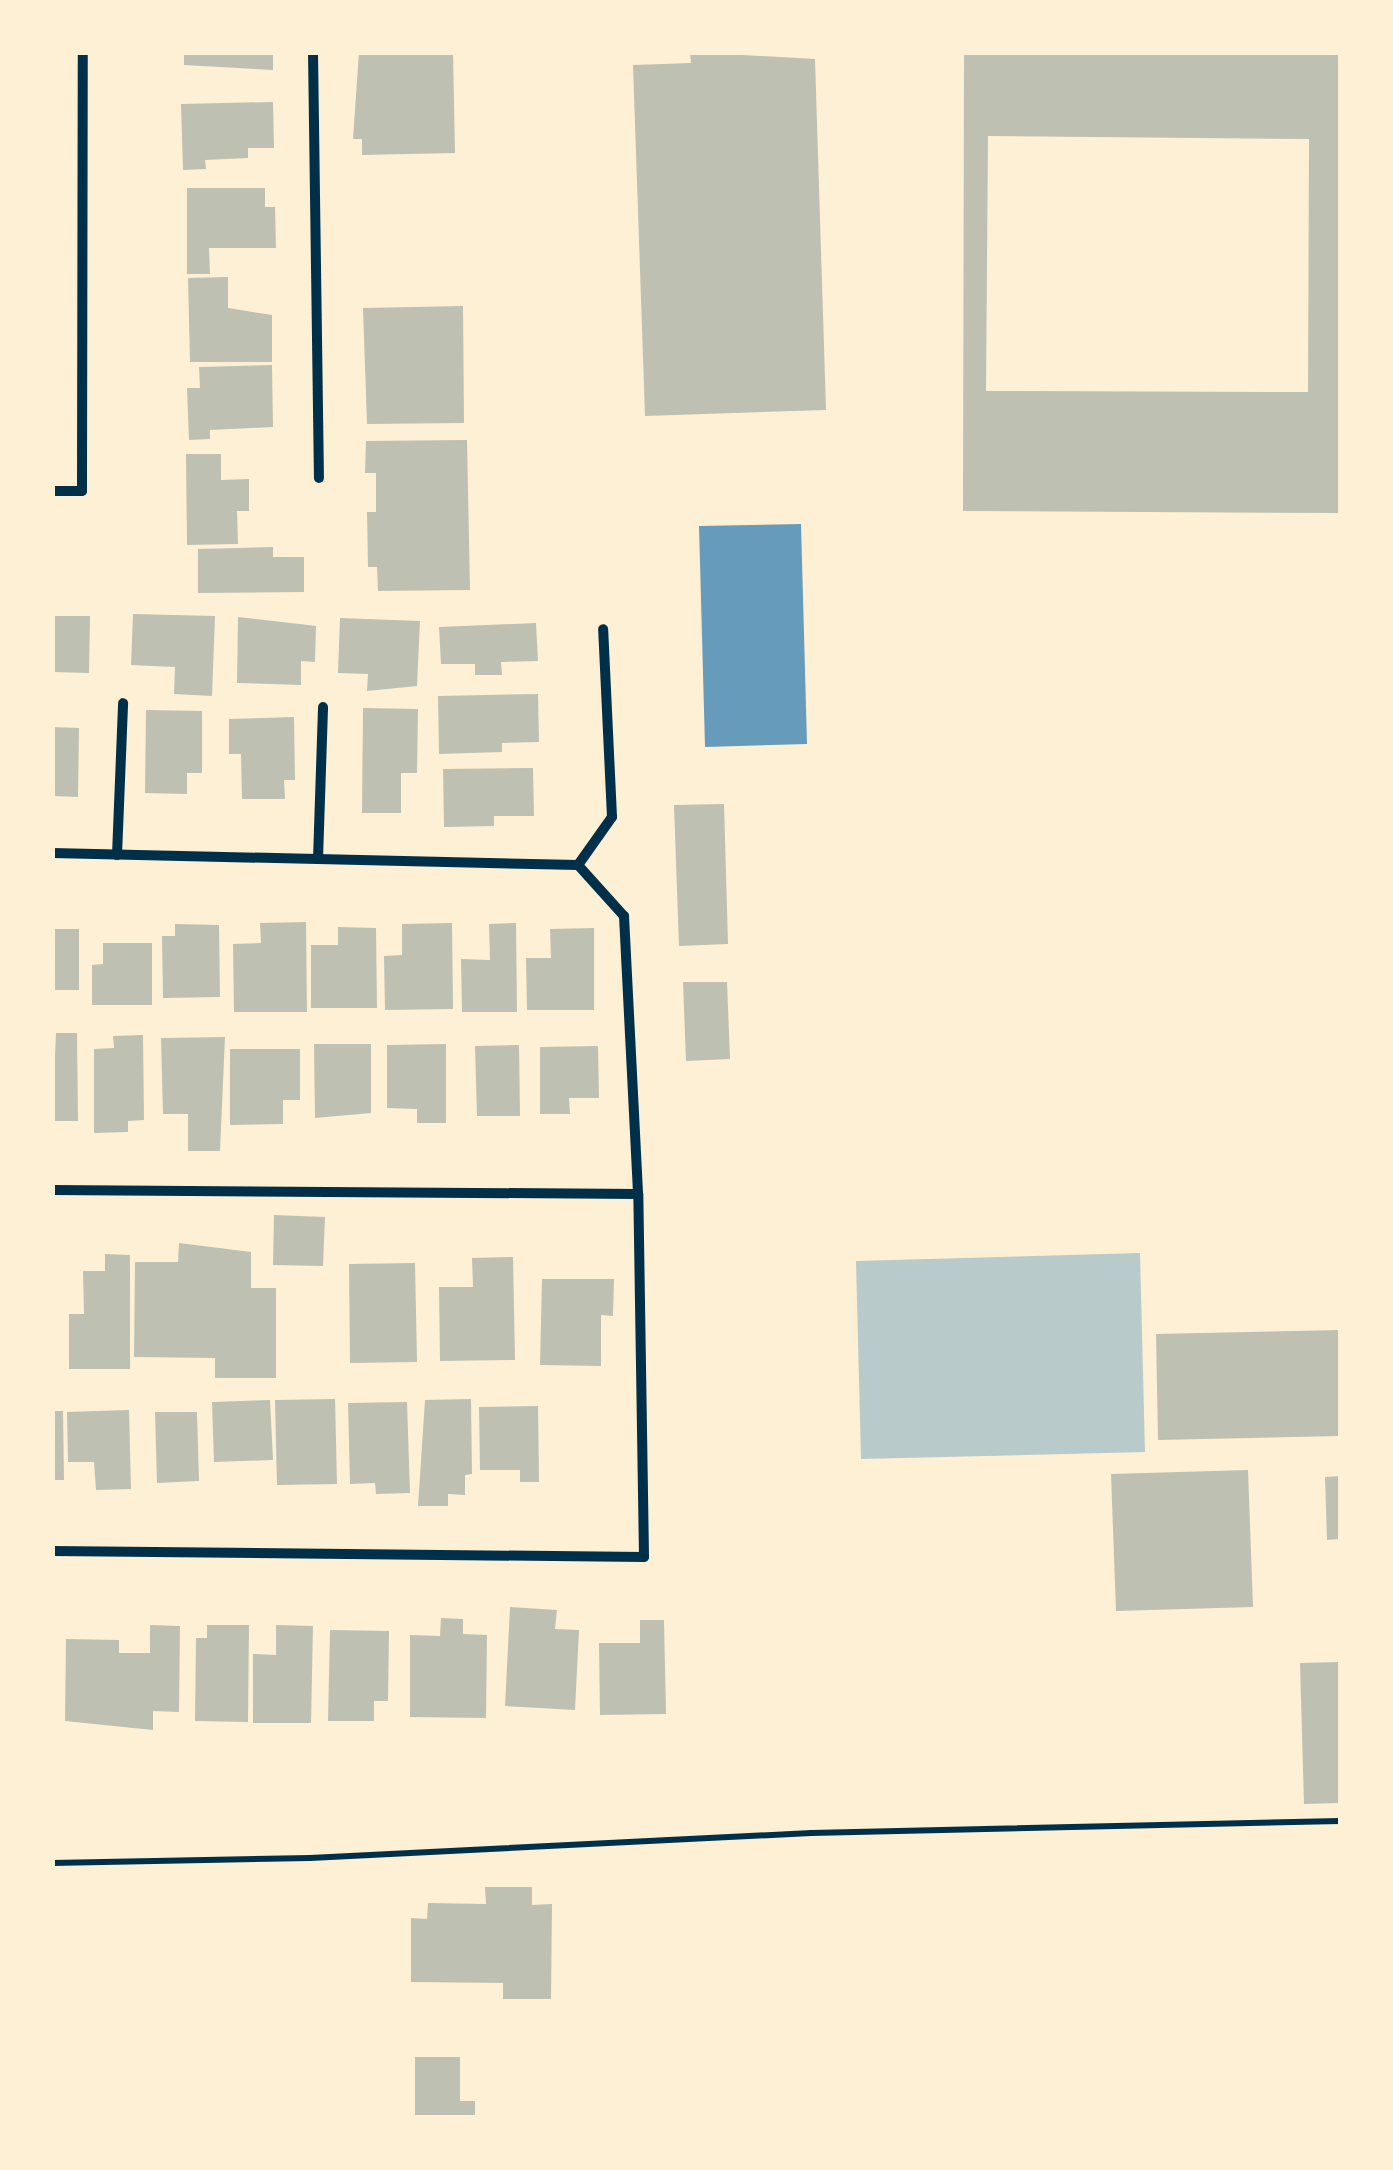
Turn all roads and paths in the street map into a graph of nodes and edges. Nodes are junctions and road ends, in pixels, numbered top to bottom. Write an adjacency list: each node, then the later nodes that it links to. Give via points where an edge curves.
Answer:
1 (84, 52): 4 (street, via 82,491)
2 (313, 52): 3 (street)
3 (319, 478)
4 (52, 490)
5 (603, 629): 11 (street, via 612,817)
6 (123, 703): 9 (street)
7 (323, 707): 10 (street)
8 (52, 853): 9 (street)
9 (118, 855): 10 (street)
10 (318, 859): 11 (street)
11 (578, 865): 13 (street, via 624,916)
12 (52, 1190): 13 (street)
13 (638, 1194): 14 (street, via 644,1556)
14 (52, 1551)
15 (1340, 1821): 16 (path, via 811,1833 310,1858)
16 (52, 1863)

